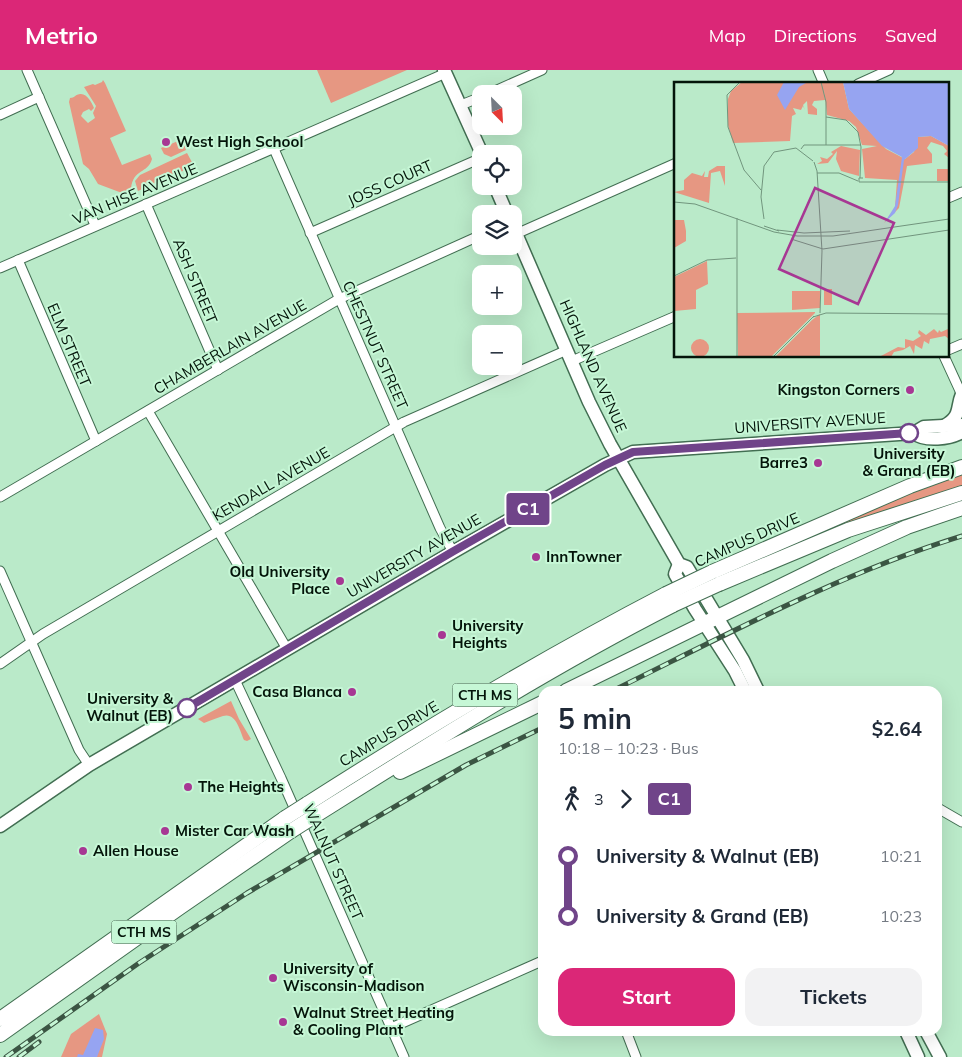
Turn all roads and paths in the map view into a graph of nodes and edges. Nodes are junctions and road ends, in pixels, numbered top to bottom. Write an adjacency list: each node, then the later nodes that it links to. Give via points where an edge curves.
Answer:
1 (27, 70): 9 (street)
2 (542, 70): 8 (street)
3 (818, 70): 6 (street)
4 (889, 70): 7 (street)
5 (445, 72): 11 (street); 14 (street, VAN HISE AVENUE)
6 (823, 82)
7 (862, 82)
8 (508, 85)
9 (39, 97): 12 (street); 20 (street)
10 (472, 100): 11 (street)
11 (461, 106): 13 (street)
12 (0, 114)
13 (478, 145)
14 (274, 149): 19 (street, VAN HISE AVENUE); 22 (street, CHESTNUT STREET)
15 (472, 162): 22 (street, JOSS COURT)
16 (674, 164): 21 (street)
17 (962, 192): 18 (street)
18 (950, 197)
19 (146, 204): 20 (street, VAN HISE AVENUE); 33 (street, ASH STREET)
20 (96, 225): 25 (street, VAN HISE AVENUE)
21 (522, 228)
22 (310, 233): 27 (street, CHESTNUT STREET)
23 (472, 239): 27 (street, CHAMBERLAIN AVENUE)
24 (522, 247): 31 (street, HIGHLAND AVENUE)
25 (18, 260): 26 (street, VAN HISE AVENUE); 41 (street, ELM STREET)
26 (0, 268)
27 (339, 299): 33 (street, CHAMBERLAIN AVENUE); 38 (street, CHESTNUT STREET)
28 (674, 317): 31 (street, KENDALL AVENUE)
29 (962, 344): 30 (street)
30 (950, 349)
31 (570, 356): 38 (street, KENDALL AVENUE); 42 (street, HIGHLAND AVENUE)
32 (945, 358): 34 (street)
33 (218, 370): 35 (street, CHAMBERLAIN AVENUE)
34 (962, 394): 37 (street, via 958,415)
35 (148, 411): 41 (street, CHAMBERLAIN AVENUE); 47 (street)
36 (962, 424): 37 (street)
37 (944, 426): 40 (street, via 924,427)
38 (396, 427): 47 (street, KENDALL AVENUE); 48 (street, CHESTNUT STREET)
39 (962, 432): 40 (street, via 954,436 928,438)
40 (914, 433): 42 (street, UNIVERSITY AVENUE, via 639,450)
41 (96, 441): 45 (street, CHAMBERLAIN AVENUE)
42 (619, 459): 48 (street, UNIVERSITY AVENUE); 49 (street, HIGHLAND AVENUE)
43 (962, 467): 51 (main road, CAMPUS DRIVE / CTH MS, via 910,486)
44 (962, 492): 51 (main road, CAMPUS DRIVE / CTH MS)
45 (0, 497)
46 (962, 508): 53 (main road, via 874,541)
47 (218, 531): 55 (street, KENDALL AVENUE); 56 (street)
48 (452, 552): 56 (street, UNIVERSITY AVENUE)
49 (679, 564): 53 (street, HIGHLAND AVENUE, via 687,567); 54 (street, HIGHLAND AVENUE, via 675,574)
50 (0, 571): 55 (street)
51 (715, 578): 52 (main road, CAMPUS DRIVE / CTH MS, bridge)
52 (670, 599): 64 (main road, CAMPUS DRIVE / CTH MS, via 636,624 528,685); 69 (main road, CAMPUS DRIVE / CTH MS, bridge, via 560,651 382,756 285,818)
53 (717, 617): 54 (main road); 61 (street, HIGHLAND AVENUE)
54 (703, 624): 59 (main road); 60 (street, HIGHLAND AVENUE)
55 (32, 642): 57 (street, KENDALL AVENUE); 63 (street, via 79,750)
56 (287, 649): 58 (street, UNIVERSITY AVENUE)
57 (0, 664)
58 (235, 680): 63 (street, UNIVERSITY AVENUE); 70 (street, WALNUT STREET)
59 (576, 686)
60 (742, 686)
61 (756, 686)
62 (538, 705): 64 (main road)
63 (89, 765): 67 (street, UNIVERSITY AVENUE)
64 (338, 801): 71 (main road, CAMPUS DRIVE / CTH MS, bridge, via 178,908)
65 (942, 811): 66 (street)
66 (962, 822)
67 (0, 826)
68 (538, 963): 70 (street)
69 (0, 1019)
70 (391, 1028): 75 (street, WALNUT STREET)
71 (0, 1035)
72 (628, 1036): 76 (street)
73 (908, 1036): 77 (street)
74 (929, 1036): 78 (street)
75 (404, 1057)
76 (636, 1057)
77 (918, 1057)
78 (940, 1057)

